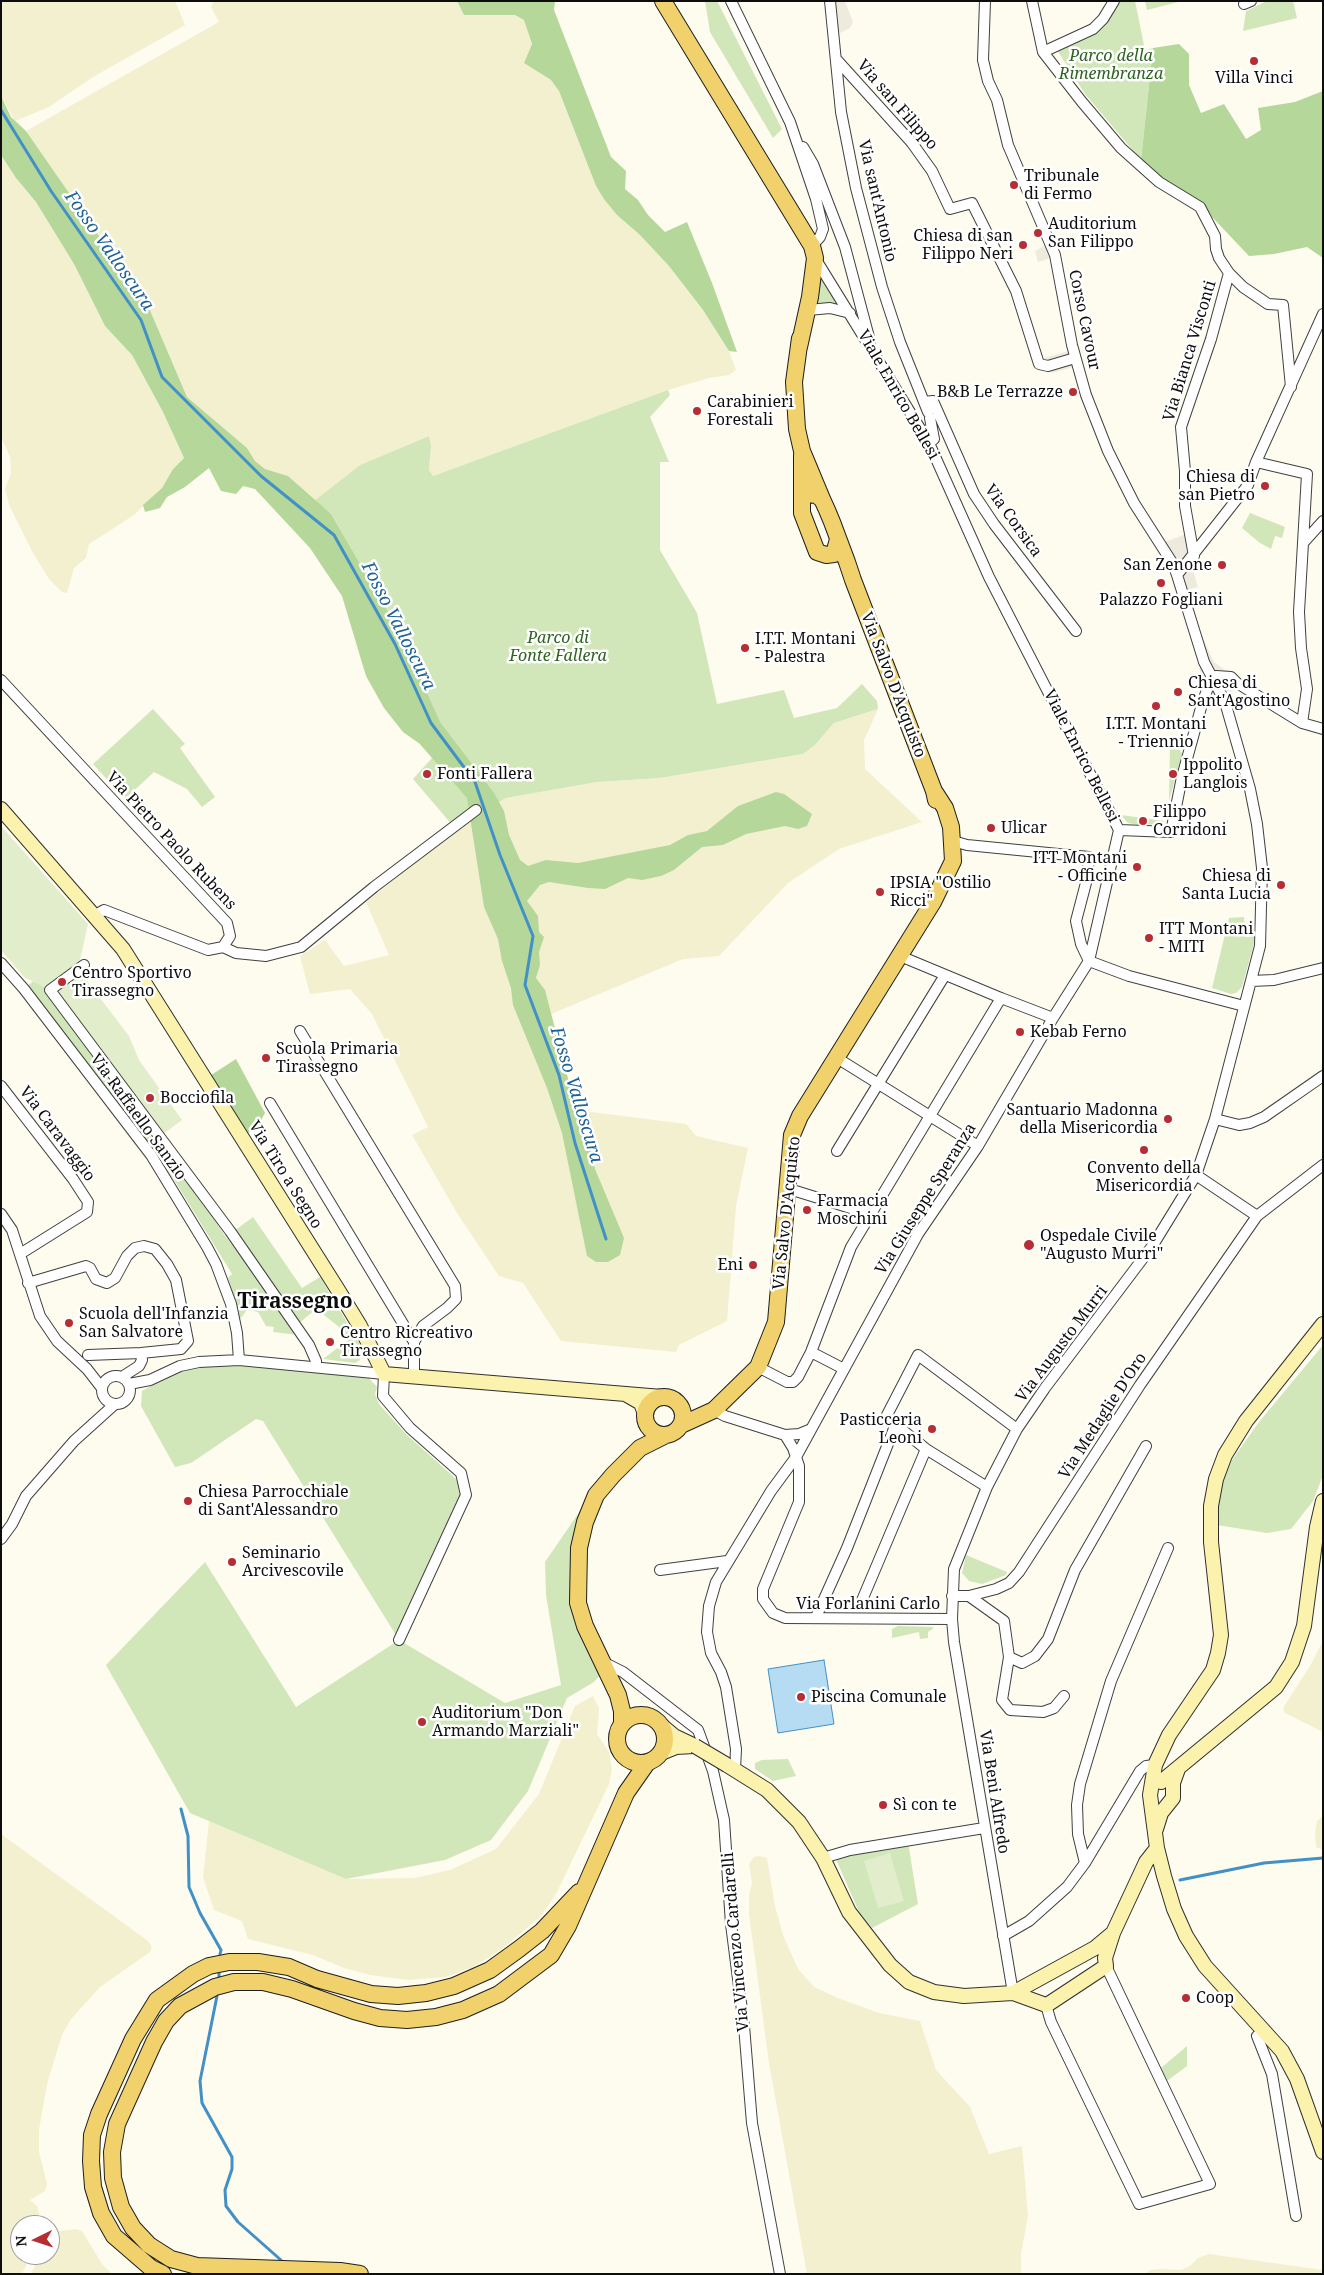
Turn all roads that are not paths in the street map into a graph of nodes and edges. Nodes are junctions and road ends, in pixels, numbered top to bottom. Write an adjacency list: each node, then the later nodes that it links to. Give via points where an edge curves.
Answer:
1 (663, 1): 10 (main road, Viale Enrico Bellesi)
2 (731, 1): 9 (street)
3 (830, 1): 8 (street, Via sant'Antonio)
4 (985, 1): 19 (street, Corso Cavour, via 982,60 997,100 1008,145 1055,255)
5 (1032, 1): 7 (street)
6 (1114, 1): 7 (street, via 1092,29)
7 (1043, 52): 11 (street, via 1121,148 1159,182 1200,207 1216,236 1219,258)
8 (837, 60): 19 (street, Via san Filippo, via 906,136 932,171 950,209 972,202 1016,291 1039,364 1048,366); 21 (street, Via sant'Antonio, via 841,112 856,188 885,296)
9 (790, 122): 10 (street, via 822,221 822,233); 17 (street, via 813,164 846,247)
10 (813, 252): 12 (main road, Via Salvo D'Acquisto); 14 (street, Viale Enrico Bellesi)
11 (1228, 273): 20 (street, via 1268,304 1283,305); 31 (street, Via Bianca Visconti, via 1211,339 1180,427 1185,506)
12 (812, 274): 13 (main road, Via Salvo D'Acquisto); 18 (main road, Via Salvo D'Acquisto)
13 (808, 310): 14 (street, via 830,308); 18 (main road, Via Salvo D'Acquisto)
14 (850, 313): 17 (street, Viale Enrico Bellesi)
15 (1323, 314): 16 (street)
16 (1320, 323): 20 (street)
17 (870, 346): 22 (street, Viale Enrico Bellesi)
18 (799, 347): 23 (main road, Via Salvo D'Acquisto, via 794,382)
19 (1075, 358): 32 (street, Corso Cavour, via 1108,451)
20 (1291, 387): 24 (street)
21 (927, 410): 22 (street, via 934,440); 34 (street, Via Corsica, via 933,401 974,494)
22 (929, 443): 42 (street, Viale Enrico Bellesi, via 989,577)
23 (802, 451): 25 (main road, Via Salvo D'Acquisto); 26 (main road, Via Salvo D'Acquisto)
24 (1256, 462): 29 (street, via 1307,474); 31 (street, via 1248,485)
25 (802, 498): 26 (main road, via 812,494); 30 (main road, Via Salvo D'Acquisto, via 802,513)
26 (822, 499): 28 (main road, Via Salvo D'Acquisto)
27 (1323, 521): 29 (street, via 1310,532)
28 (838, 539): 30 (main road, via 834,554); 33 (main road, Via Salvo D'Acquisto)
29 (1303, 544): 37 (street, via 1299,612 1307,690)
30 (818, 552): 33 (main road, Via Salvo D'Acquisto)
31 (1194, 556): 32 (street)
32 (1177, 576): 35 (street, Corso Cavour)
33 (852, 580): 39 (main road, Via Salvo D'Acquisto)
34 (1076, 631)
35 (1212, 679): 37 (street, via 1231,676 1237,683); 42 (street, via 1182,777 1171,832); 53 (street, Corso Cavour, via 1227,710 1250,789 1259,835 1262,868 1260,946)
36 (1, 680): 46 (street, Via Pietro Paolo Rubens, via 227,923 230,936)
37 (1302, 723): 38 (street)
38 (1323, 728)
39 (934, 791): 43 (main road, Via Salvo D'Acquisto, via 945,808); 45 (main road, Via Salvo D'Acquisto, via 944,836 941,878)
40 (1, 809): 44 (main road, Via Tiro a Segno)
41 (476, 810): 46 (street, via 301,947 266,956 236,953)
42 (1120, 830): 48 (street, Via Giuseppe Speranza)
43 (953, 842): 45 (main road, Via Salvo D'Acquisto, via 948,875); 48 (street, via 1090,857 1076,921)
44 (95, 915): 46 (street, via 104,910 208,950); 85 (main road, Via Tiro a Segno, via 147,986 347,1304)
45 (916, 928): 47 (main road, Via Salvo D'Acquisto)
46 (223, 947)
47 (900, 956): 52 (street); 58 (main road, Via Salvo D'Acquisto)
48 (1089, 961): 55 (street, via 1129,976); 56 (street, Via Giuseppe Speranza)
49 (1, 963): 80 (street, Via Raffaello Sanzio, via 151,1154 207,1247 231,1304)
50 (84, 965): 81 (street, via 50,990 230,1231 309,1345)
51 (1323, 968): 53 (street, via 1274,980)
52 (945, 975): 54 (street); 60 (street)
53 (1252, 981): 55 (street, Via Augusto Murri)
54 (1001, 998): 56 (street); 63 (street)
55 (1244, 1006): 64 (street, Via Augusto Murri)
56 (1053, 1018): 65 (street, Via Giuseppe Speranza)
57 (300, 1031): 76 (street, via 455,1286 456,1299 423,1326)
58 (837, 1058): 60 (street); 69 (main road, Via Salvo D'Acquisto, via 800,1116 792,1135)
59 (1323, 1076): 64 (street, via 1250,1123)
60 (878, 1082): 63 (street); 66 (street)
61 (1, 1086): 73 (street, Via Caravaggio, via 88,1202 87,1212)
62 (270, 1103): 76 (street)
63 (930, 1115): 65 (street); 71 (street)
64 (1215, 1119): 68 (street, Via Augusto Murri)
65 (978, 1146): 83 (street, Via Giuseppe Speranza, via 918,1234)
66 (837, 1151)
67 (1323, 1165): 72 (street, Via Medaglie D'Oro)
68 (1196, 1175): 72 (street); 100 (street, Via Augusto Murri, via 1153,1245)
69 (786, 1188): 71 (street); 82 (main road, Via Salvo D'Acquisto, via 776,1322)
70 (1, 1214): 73 (street, via 12,1230)
71 (870, 1214): 77 (street, via 851,1247)
72 (1257, 1216): 114 (street, Via Medaglie D'Oro, via 1140,1385 1019,1572 1010,1583)
73 (20, 1254): 74 (street)
74 (28, 1283): 78 (street, via 86,1266 98,1281 107,1282 115,1278 135,1248 155,1249 176,1280 188,1341 180,1349); 84 (street, via 40,1316 49,1330)
75 (1323, 1324): 129 (main road, via 1246,1421 1225,1455 1211,1506 1211,1542 1221,1636 1218,1653 1213,1670 1176,1723)
76 (414, 1342): 86 (street)
77 (811, 1352): 82 (street, via 794,1382 787,1382); 83 (street)
78 (141, 1353): 79 (street); 88 (street, via 142,1360)
79 (88, 1356)
80 (239, 1360): 81 (street); 88 (street, via 180,1366 150,1380)
81 (316, 1367): 85 (street)
82 (758, 1367): 91 (main road, Via Salvo D'Acquisto)
83 (844, 1368): 99 (street, Via Giuseppe Speranza)
84 (87, 1369): 87 (street); 89 (street)
85 (384, 1374): 86 (main road); 118 (street, via 383,1396 410,1428 461,1473 466,1495)
86 (414, 1377): 90 (main road)
87 (108, 1378): 88 (street); 89 (street)
88 (127, 1385): 93 (street, via 124,1402)
89 (102, 1388): 93 (street, via 104,1399)
90 (624, 1394): 92 (main road); 96 (main road, via 641,1403)
91 (728, 1396): 94 (main road, via 706,1408); 95 (main road)
92 (662, 1397): 94 (main road, via 672,1398); 96 (main road, via 649,1404)
93 (115, 1404): 109 (street, via 74,1441 26,1496)
94 (681, 1408): 97 (main road)
95 (714, 1410): 97 (main road); 102 (street)
96 (646, 1419): 101 (main road, via 654,1433); 104 (main road)
97 (681, 1425): 101 (main road)
98 (894, 1426): 100 (street, via 886,1418 918,1356); 105 (street); 116 (street, via 847,1548)
99 (811, 1429): 102 (street); 106 (street, Via Giuseppe Speranza)
100 (1017, 1429): 107 (street, Via Augusto Murri)
101 (666, 1435): 104 (main road)
102 (785, 1435): 106 (street)
103 (1146, 1446): 119 (street, via 1075,1570 1048,1639 1035,1656 1022,1663)
104 (640, 1448): 120 (main road, via 596,1496 579,1548 578,1603)
105 (926, 1449): 107 (street); 115 (street)
106 (796, 1457): 111 (street, Via Giuseppe Speranza); 116 (street, Via Forlanini Carlo, via 800,1476 799,1502 766,1579 763,1599 767,1608 779,1617)
107 (987, 1487): 113 (street, Via Augusto Murri, via 954,1569)
108 (1323, 1501): 132 (main road, via 1304,1626 1292,1662 1276,1687 1178,1769)
109 (1, 1539)
110 (1168, 1548): 137 (street, via 1111,1681 1080,1784 1078,1834)
111 (727, 1561): 112 (street); 131 (street, Via Giuseppe Speranza, via 709,1606 707,1632 711,1653 726,1688 736,1749)
112 (660, 1570)
113 (952, 1596): 114 (street, Via Medaglie D'Oro); 117 (street, Via Beni Alfredo)
114 (969, 1596): 119 (street, via 1004,1621)
115 (860, 1606)
116 (816, 1617): 117 (street, Via Forlanini Carlo)
117 (952, 1619): 134 (street, Via Beni Alfredo)
118 (399, 1640)
119 (1009, 1657): 122 (street, via 1002,1700 1010,1710 1043,1712 1054,1708)
120 (602, 1662): 121 (main road); 150 (street, Via Vincenzo Cardarelli, via 623,1672 694,1727 703,1740 713,1771 724,1820 731,1924 752,2123)
121 (618, 1695): 123 (main road); 124 (main road)
122 (1064, 1696)
123 (641, 1714): 124 (main road); 125 (main road, via 657,1720)
124 (622, 1724): 128 (main road, via 617,1740)
125 (662, 1726): 126 (main road); 127 (main road, via 666,1740)
126 (695, 1746): 127 (main road, via 676,1747); 131 (main road, bridge)
127 (661, 1753): 130 (main road)
128 (627, 1758): 130 (main road); 133 (main road)
129 (1157, 1762): 132 (main road); 137 (street, via 1140,1770)
130 (647, 1763): 133 (main road)
131 (731, 1768): 136 (main road, via 767,1790 799,1822)
132 (1159, 1790): 135 (main road); 135 (main road, via 1173,1798 1161,1813)
133 (626, 1792): 138 (main road)
134 (984, 1828): 136 (street, via 850,1850); 140 (street, Via Beni Alfredo)
135 (1156, 1841): 139 (main road); 145 (main road, via 1174,1909 1186,1936 1205,1966)
136 (823, 1858): 143 (main road, via 849,1912 890,1966 909,1982 934,1992 964,1996)
137 (1085, 1863): 140 (street, via 1067,1887 1029,1922)
138 (586, 1885): 148 (main road, via 519,1950 490,1970 454,1986 398,1996 371,1994 288,1967 229,1962 193,1974 157,2000 133,2039 99,2114 92,2135 91,2161 93,2187 101,2213 114,2236 151,2268); 149 (main road, via 551,1955 499,1994 463,2010 407,2020 380,2018 263,1982 234,1982 198,1994 166,2021 121,2115 112,2152 113,2178 120,2207 133,2228 171,2259 197,2266)
139 (1113, 1933): 141 (main road); 142 (main road)
140 (1003, 1936): 143 (street, Via Beni Alfredo)
141 (1095, 1948): 142 (main road); 143 (main road)
142 (1105, 1962): 144 (main road); 144 (street, via 1210,2184 1139,2204 1051,2022)
143 (1013, 1993): 144 (main road)
144 (1046, 2005)
145 (1264, 2030): 146 (main road, via 1282,2051 1297,2079); 147 (street, via 1257,2036 1272,2074)
146 (1323, 2152)
147 (1296, 2216)
148 (163, 2274)
149 (360, 2274)
150 (780, 2274)

